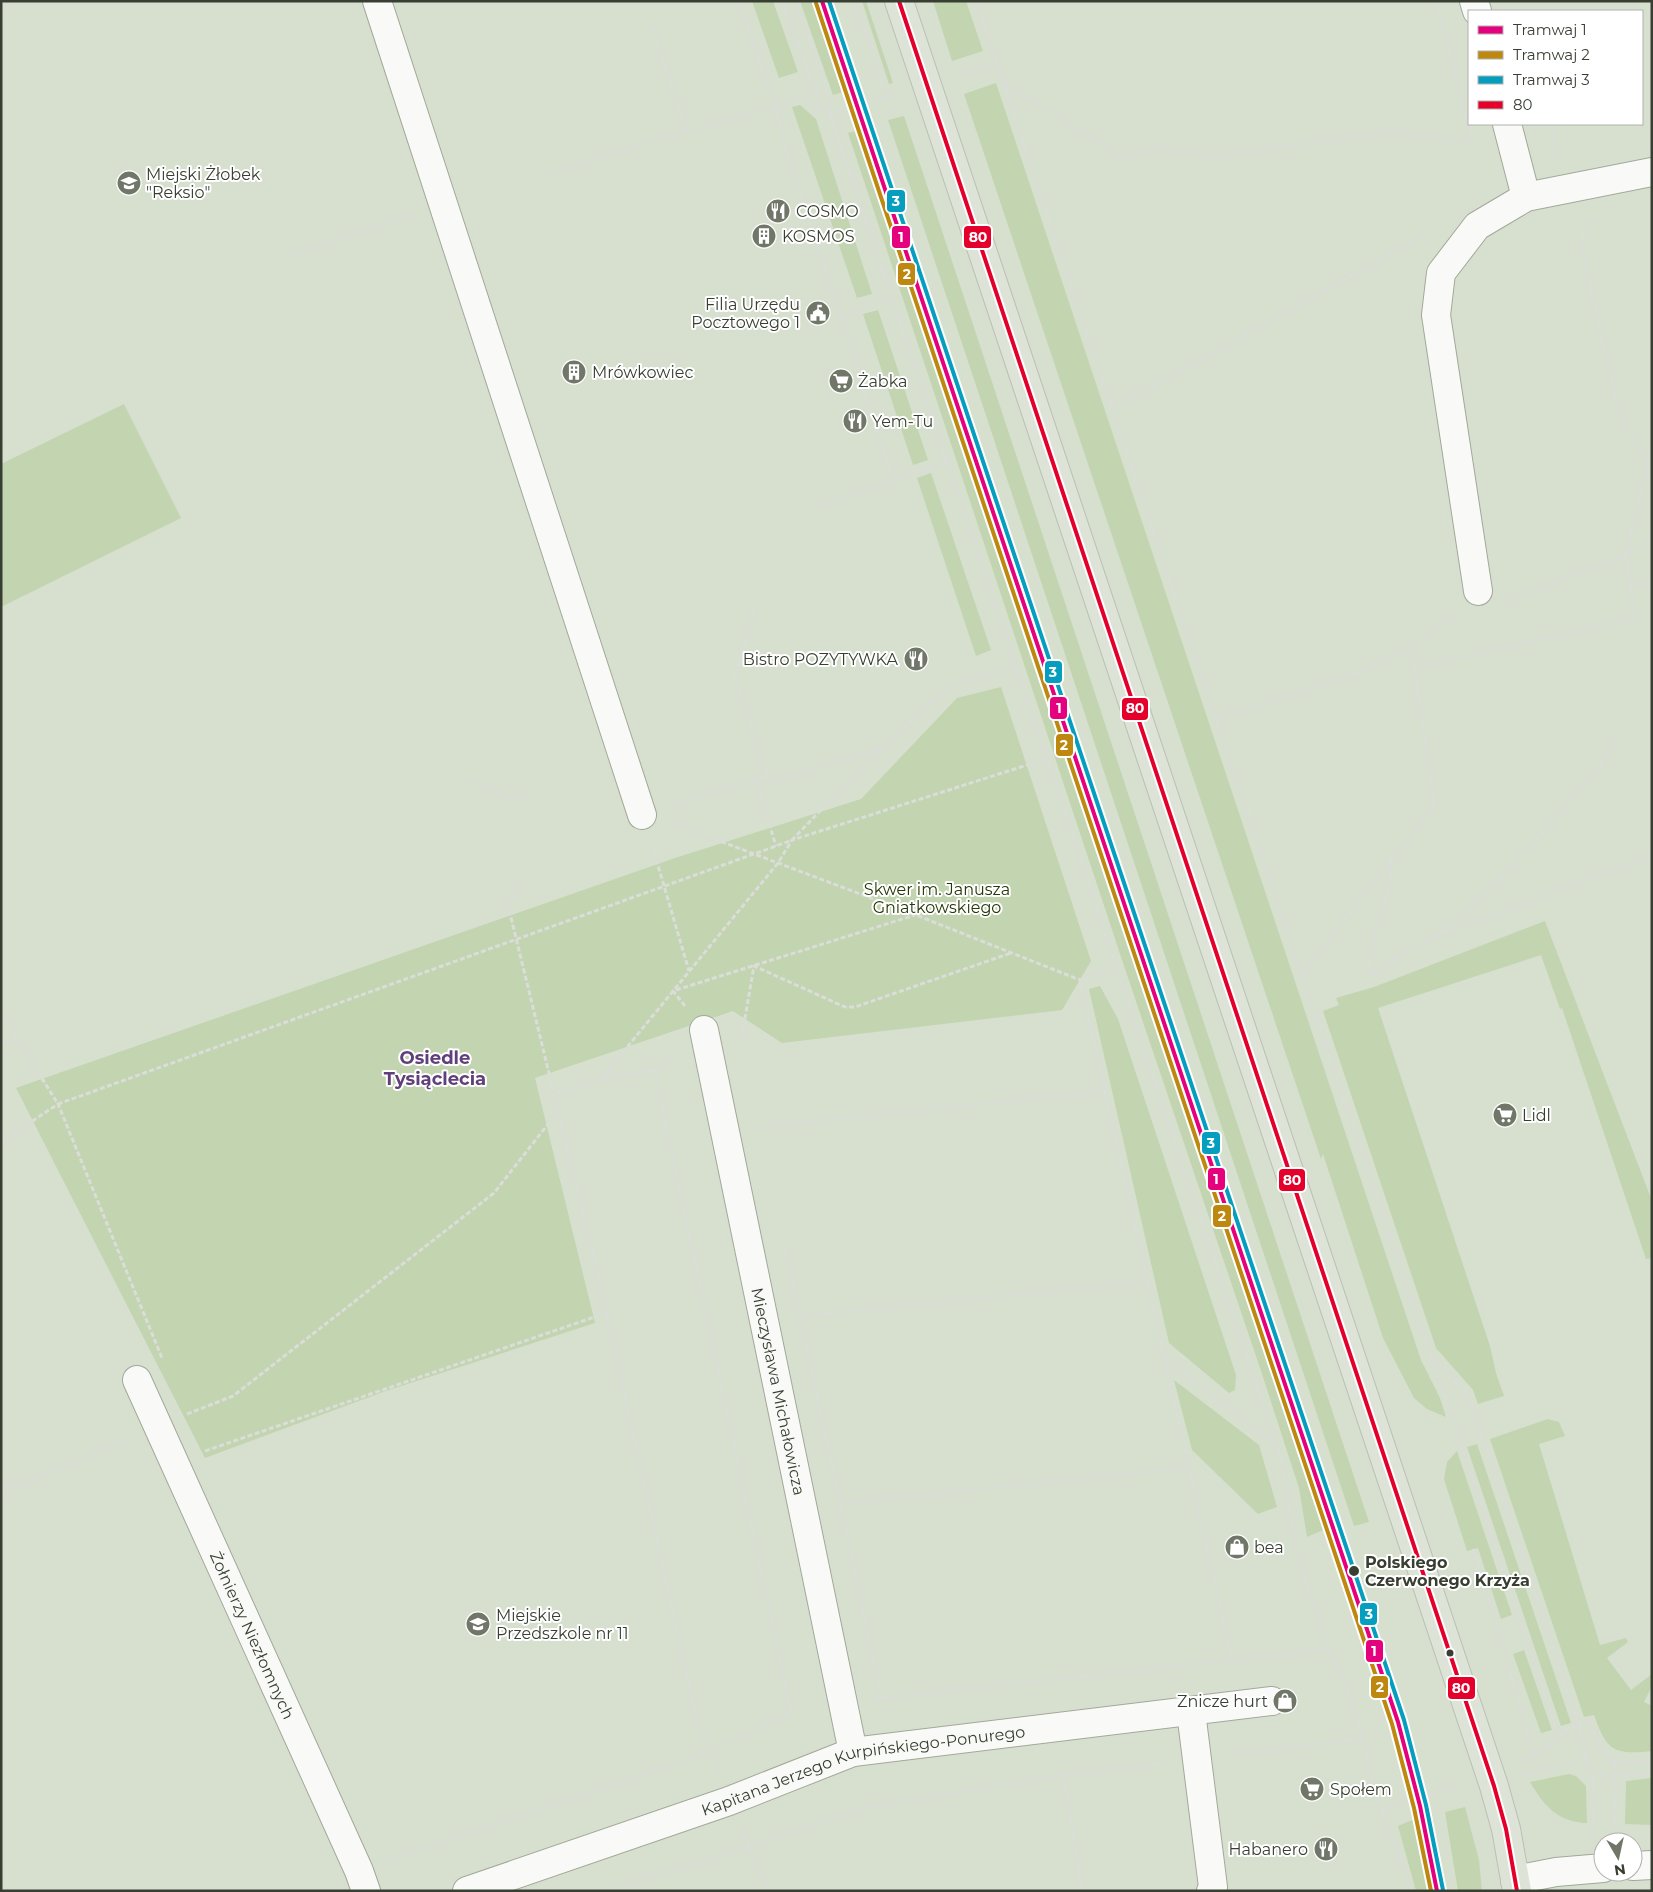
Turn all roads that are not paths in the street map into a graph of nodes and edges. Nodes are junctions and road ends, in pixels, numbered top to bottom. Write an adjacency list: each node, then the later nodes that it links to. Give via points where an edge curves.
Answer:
1 (377, 1): 7 (street)
2 (899, 1): 15 (main road, via 1494,1786)
3 (1507, 125): 5 (street)
4 (1652, 172): 5 (street)
5 (1526, 197): 6 (street, via 1477,226 1442,273 1436,315 1448,400)
6 (1490, 597)
7 (654, 818)
8 (704, 1030): 12 (street, Mieczysława Michałowicza)
9 (137, 1380): 14 (street, Żołnierzy Niezłomnych)
10 (1272, 1701): 11 (street, Kapitana Jerzego Kurpińskiego-Ponurego)
11 (1190, 1712): 12 (street, Kapitana Jerzego Kurpińskiego-Ponurego); 17 (street)
12 (853, 1752): 16 (street, Kapitana Jerzego Kurpińskiego-Ponurego, via 729,1801)
13 (1593, 1869): 15 (street, via 1556,1872)
14 (362, 1881)
15 (1516, 1885)
16 (467, 1891)
17 (1211, 1891)

